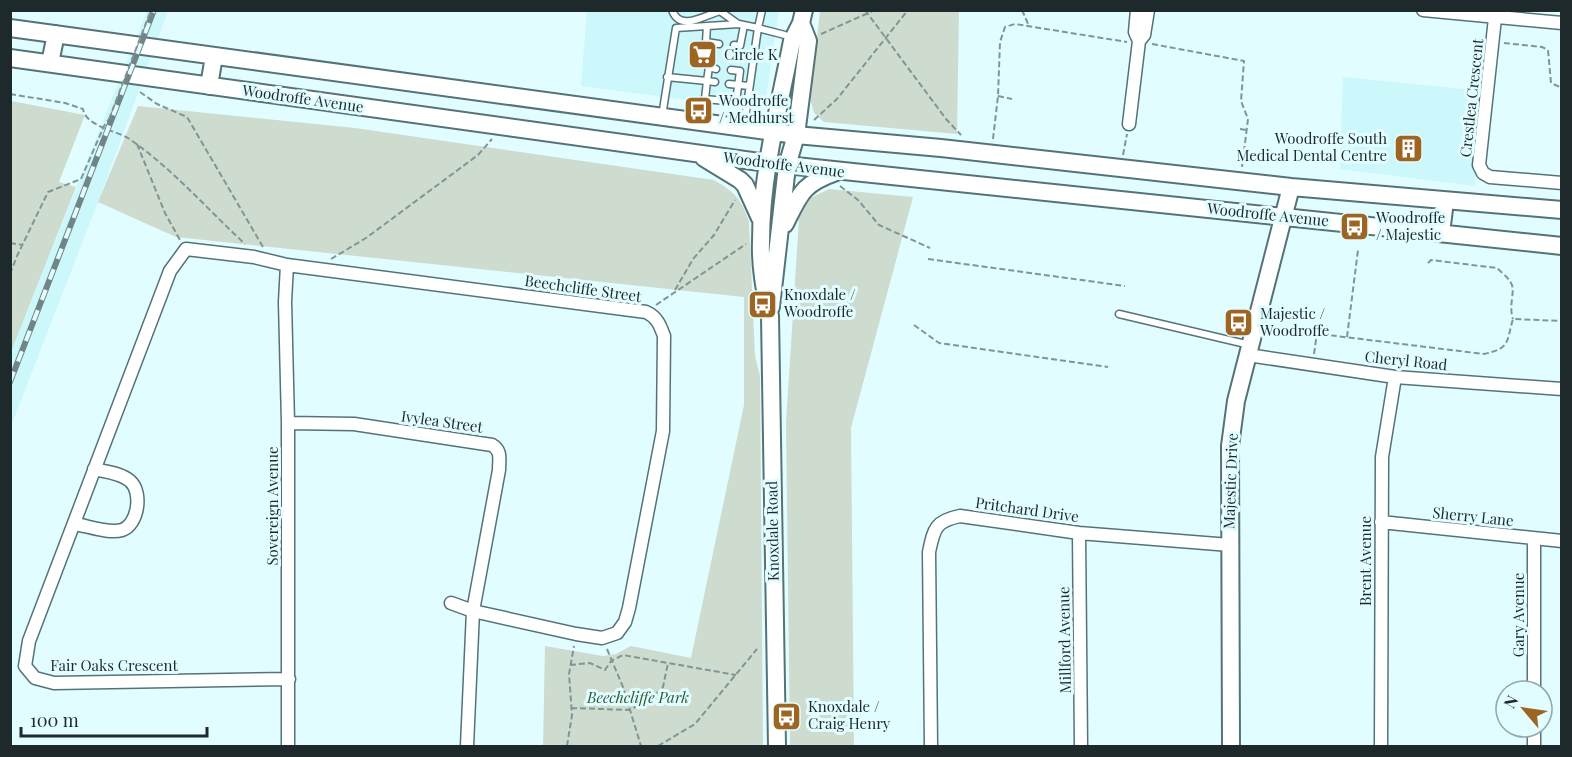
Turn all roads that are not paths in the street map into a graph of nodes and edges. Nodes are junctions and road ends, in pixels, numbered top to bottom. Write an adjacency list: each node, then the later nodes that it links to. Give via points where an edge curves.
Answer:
1 (672, 10): 9 (lane, via 680,22 720,11)
2 (762, 10): 11 (lane)
3 (1137, 10): 15 (street, via 1135,32)
4 (1148, 10): 15 (street)
5 (1423, 10): 7 (street)
6 (803, 17): 14 (main road, Knoxdale Road); 33 (main road, Knoxdale Road, via 807,41)
7 (1495, 18): 8 (street); 38 (street, Crestlea Crescent, via 1479,165 1490,177)
8 (1562, 23)
9 (741, 24): 10 (lane); 11 (lane); 17 (lane, via 740,46)
10 (707, 26): 16 (lane, via 706,42); 23 (lane, via 676,28)
11 (758, 27): 14 (lane); 28 (lane)
12 (10, 28): 13 (main road, Woodroffe Avenue)
13 (56, 34): 18 (main road, Woodroffe Avenue); 20 (main road)
14 (792, 41): 32 (main road, Knoxdale Road)
15 (1139, 43): 30 (street)
16 (719, 44)
17 (734, 45)
18 (214, 56): 27 (main road); 29 (main road, Woodroffe Avenue)
19 (10, 58): 20 (main road, Woodroffe Avenue)
20 (50, 63): 27 (main road, Woodroffe Avenue)
21 (716, 69): 24 (lane, via 709,68)
22 (731, 70): 26 (lane, via 740,71)
23 (667, 77): 24 (lane); 29 (lane)
24 (711, 82): 26 (lane, via 705,99 736,102)
25 (729, 84): 26 (lane)
26 (738, 85): 28 (lane)
27 (209, 86): 34 (main road, Woodroffe Avenue)
28 (749, 86): 31 (lane)
29 (662, 117): 31 (main road, Woodroffe Avenue)
30 (1129, 124)
31 (744, 127): 32 (main road, Woodroffe Avenue)
32 (775, 132): 33 (main road, Woodroffe Avenue); 35 (main road, Knoxdale Road)
33 (796, 135): 36 (main road, Knoxdale Road); 39 (main road, Woodroffe Avenue)
34 (700, 155): 35 (main road, Woodroffe Avenue); 43 (main road, via 745,185)
35 (767, 164): 36 (main road, Woodroffe Avenue); 43 (main road, Knoxdale Road)
36 (787, 166): 37 (main road, Woodroffe Avenue); 45 (main road, Knoxdale Road)
37 (839, 178): 42 (main road, Woodroffe Avenue); 45 (main road, via 812,183 802,191)
38 (1562, 183)
39 (1291, 187): 40 (main road, Woodroffe Avenue); 42 (main road, Majestic Drive)
40 (1445, 201): 41 (main road, Woodroffe Avenue); 44 (main road)
41 (1562, 210)
42 (1284, 216): 44 (main road, Woodroffe Avenue); 50 (main road, Majestic Drive)
43 (761, 221): 49 (main road, Knoxdale Road, via 763,282)
44 (1441, 233): 46 (main road, Woodroffe Avenue)
45 (780, 235): 49 (main road, Knoxdale Road)
46 (1562, 246)
47 (287, 265): 53 (street, Sovereign Avenue); 54 (street, Fair Oaks Crescent, via 186,249 170,271); 62 (street, Beechcliffe Street, via 646,312 659,322 664,336 663,431 625,622 617,633 602,638)
48 (1119, 314): 50 (lane)
49 (770, 316): 67 (main road, Knoxdale Road)
50 (1249, 350): 51 (street, Cheryl Road, via 1312,365); 60 (main road, Majestic Drive, via 1230,447)
51 (1395, 377): 52 (street, Cheryl Road); 55 (street, Brent Avenue, via 1382,457)
52 (1562, 389)
53 (288, 423): 62 (street, Ivylea Street, via 354,424 497,448 498,470); 63 (street, Sovereign Avenue)
54 (94, 469): 56 (street, Fair Oaks Crescent); 56 (street, via 117,474 136,489 137,507 131,525 113,531)
55 (1381, 522): 58 (street, Sherry Lane); 71 (street, Brent Avenue)
56 (75, 524): 63 (street, Fair Oaks Crescent, via 29,641 25,666 35,678 54,683)
57 (1079, 532): 60 (street, Pritchard Drive); 68 (street, Pritchard Drive, via 960,516 946,519 934,529 929,552); 69 (street, Millford Avenue)
58 (1534, 539): 59 (street, Sherry Lane); 64 (street, Gary Avenue)
59 (1562, 541)
60 (1230, 545): 70 (main road, Majestic Drive)
61 (451, 603): 62 (street)
62 (473, 611): 66 (street, Ivylea Street)
63 (289, 679): 65 (street, Sovereign Avenue)
64 (1534, 679)
65 (288, 747)
66 (467, 747)
67 (777, 747)
68 (931, 747)
69 (1081, 747)
70 (1231, 747)
71 (1382, 747)

